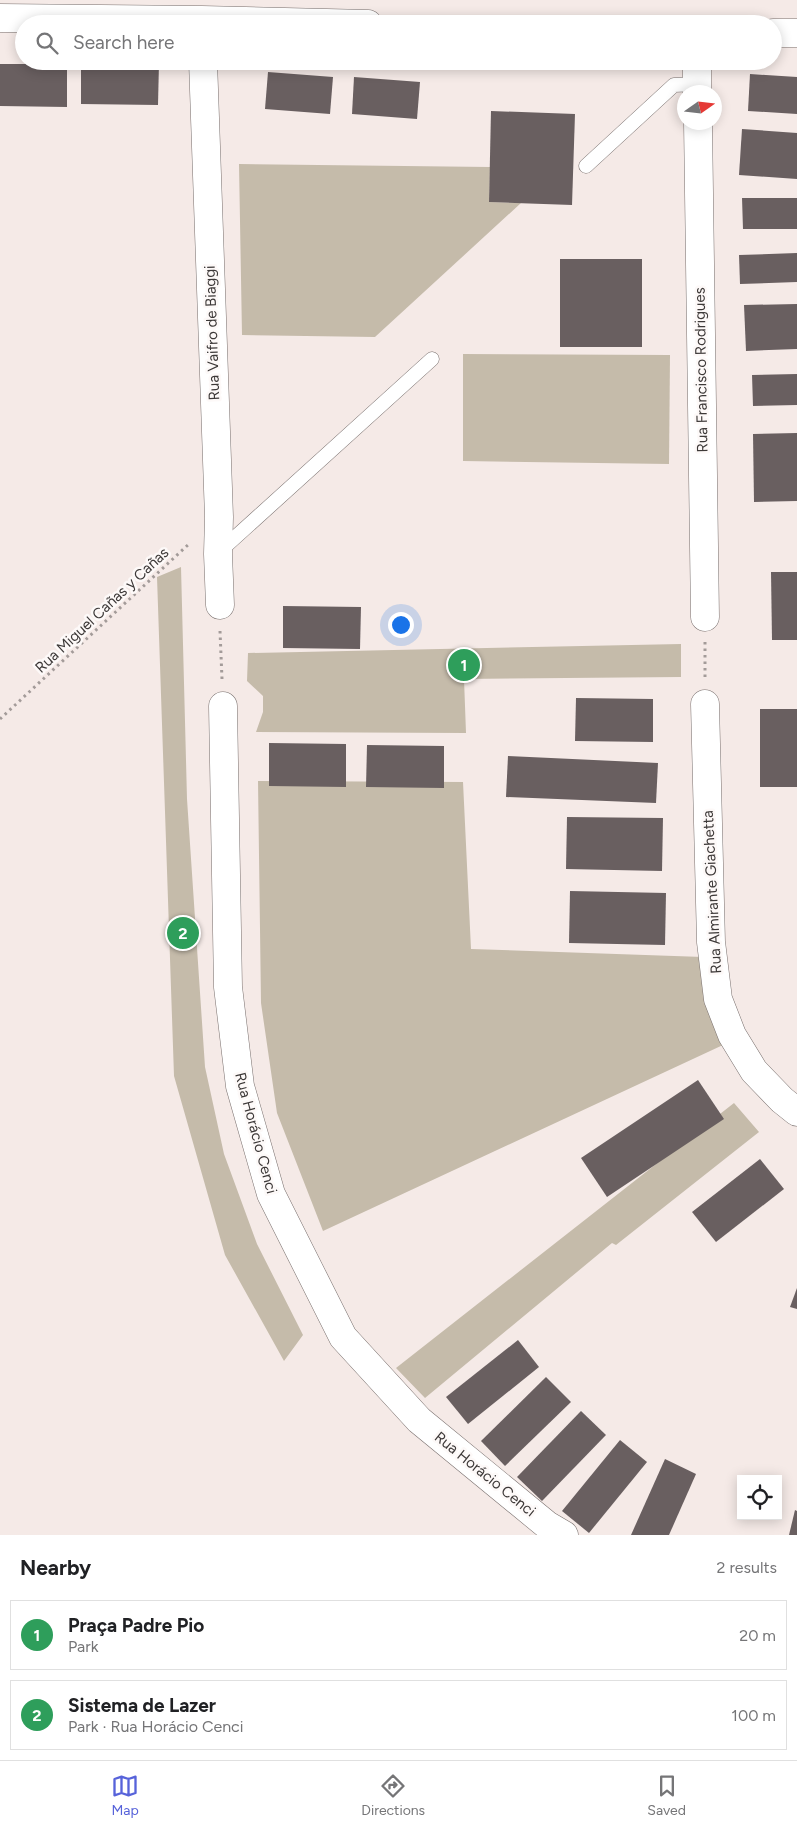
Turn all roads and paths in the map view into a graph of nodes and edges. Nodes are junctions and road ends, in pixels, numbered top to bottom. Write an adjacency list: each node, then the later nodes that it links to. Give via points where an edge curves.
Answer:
1 (0, 18): 2 (street)
2 (15, 18)
3 (782, 33): 4 (street)
4 (797, 33)
5 (203, 70): 10 (street, Rua Vaifro de Biaggi)
6 (697, 79): 8 (lane, via 674,86)
7 (698, 130): 13 (street, Rua Francisco Rodrigues)
8 (586, 166)
9 (432, 360): 11 (lane)
10 (219, 517): 11 (street, Rua Vaifro de Biaggi); 16 (path, Rua Miguel Cañas y Cañas)
11 (218, 554): 12 (street, Rua Vaifro de Biaggi)
12 (220, 605): 15 (path)
13 (705, 618): 14 (path)
14 (705, 704): 17 (street, Rua Almirante Giachetta, via 712,942 718,998 732,1035 754,1071)
15 (223, 706): 18 (street, Rua Horácio Cenci, via 228,988 240,1086 271,1194 343,1337 419,1420 547,1525)
16 (0, 719)
17 (797, 1112)
18 (564, 1535)

